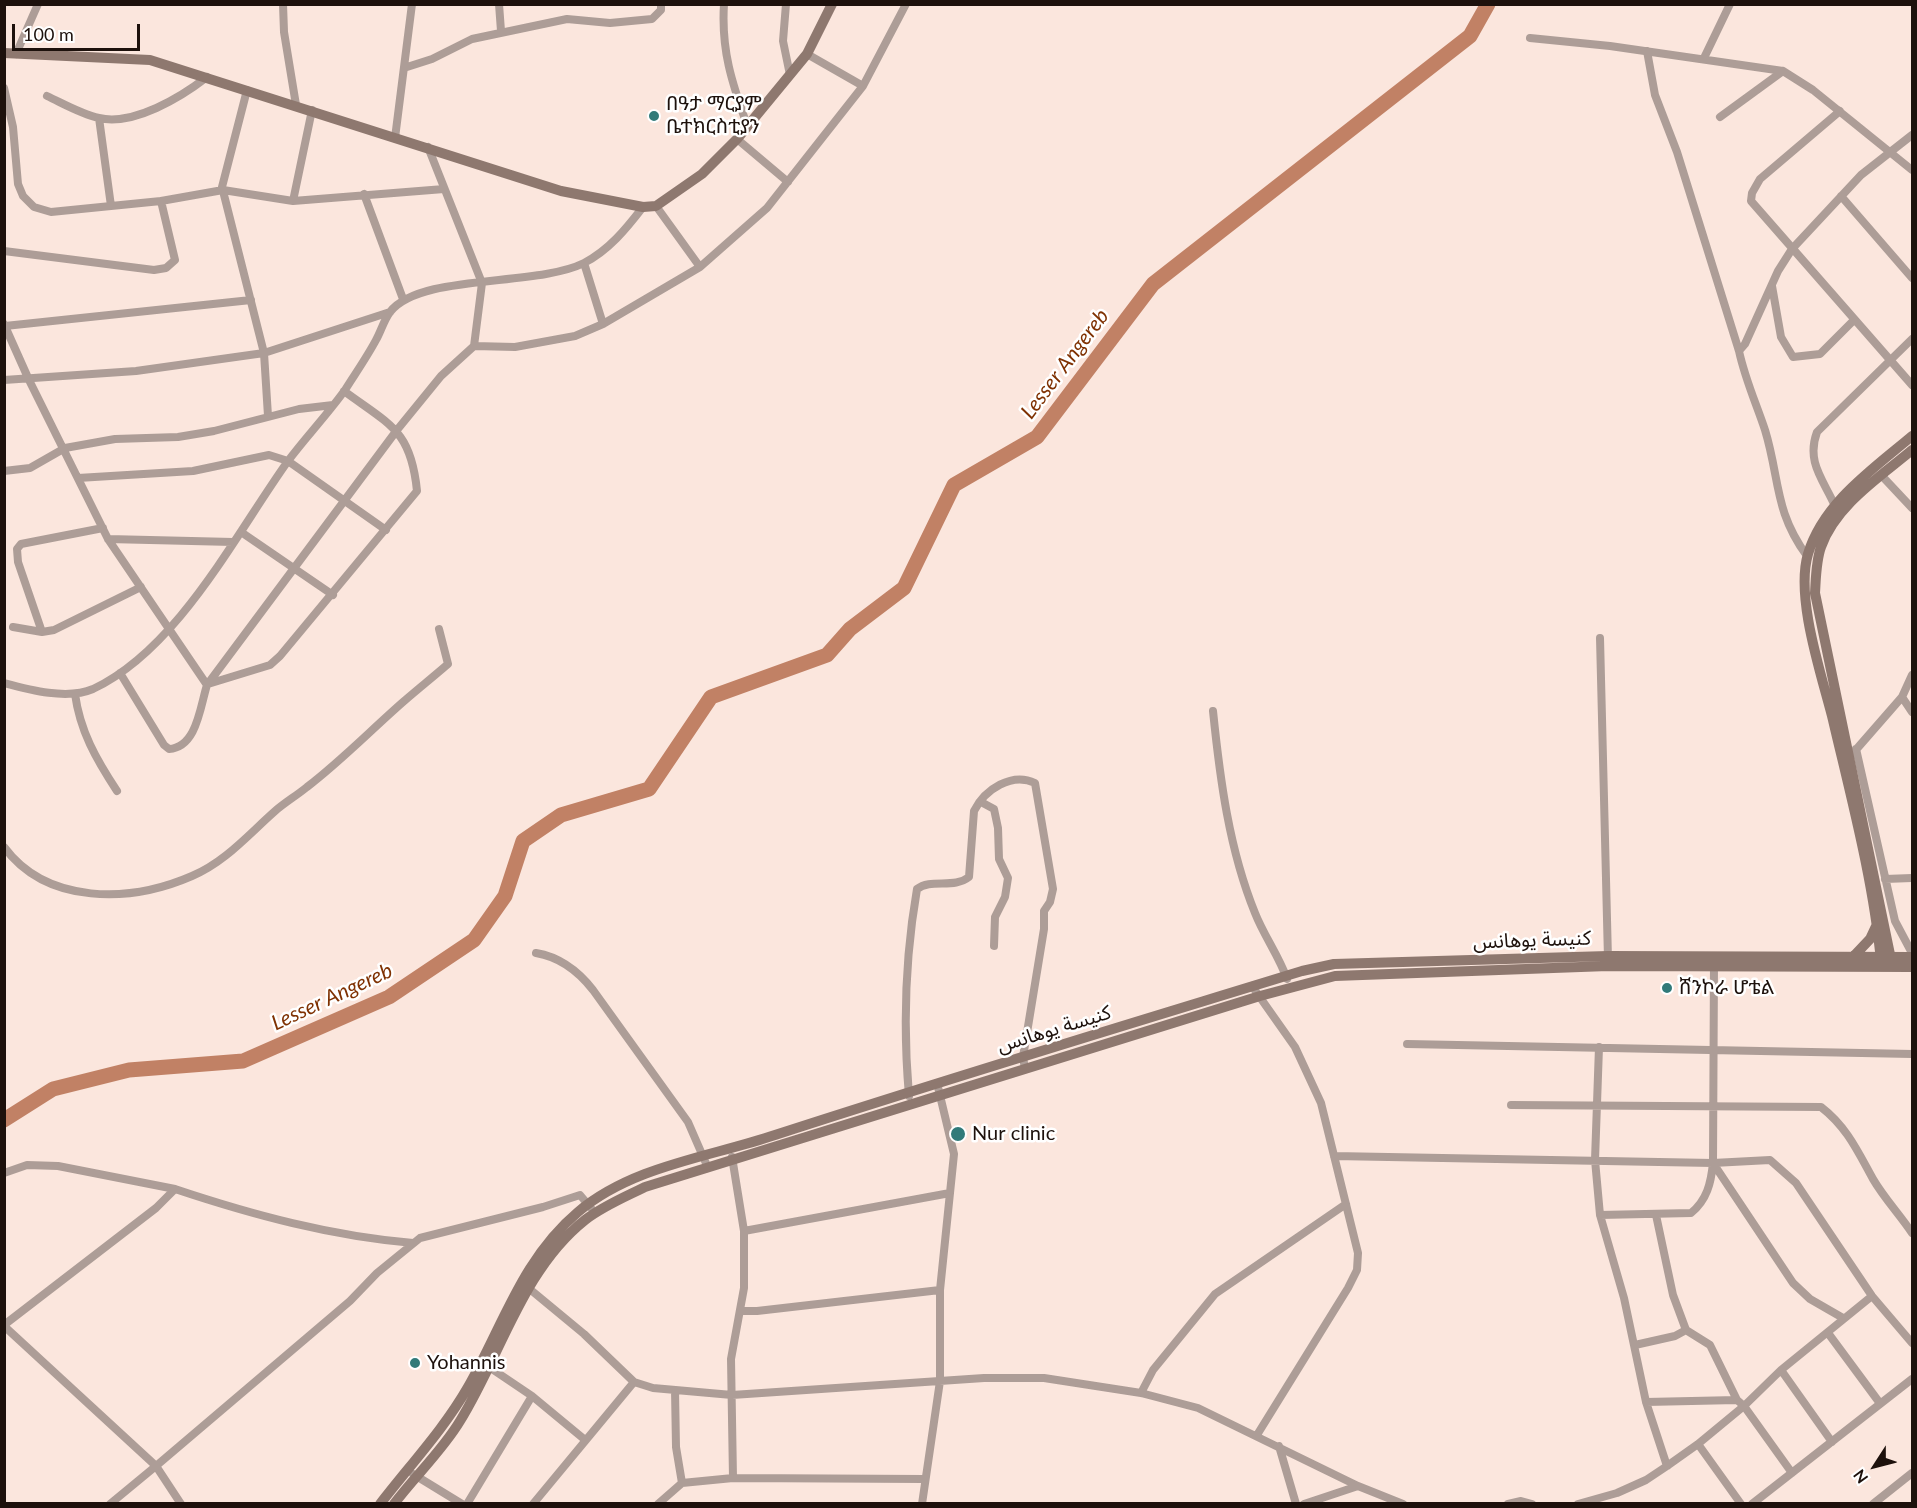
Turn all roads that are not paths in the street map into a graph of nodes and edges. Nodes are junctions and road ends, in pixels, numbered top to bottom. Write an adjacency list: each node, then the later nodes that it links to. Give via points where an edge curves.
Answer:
1 (38, 4): 15 (street)
2 (283, 4): 26 (street)
3 (412, 4): 18 (street)
4 (499, 4): 11 (street)
5 (661, 4): 11 (street, via 652,19 610,23 567,19)
6 (724, 4): 31 (street, via 722,36)
7 (786, 4): 20 (street, via 783,41)
8 (832, 4): 16 (street)
9 (906, 4): 22 (street)
10 (1730, 4): 17 (street)
11 (501, 32): 18 (street, via 472,39 432,59)
12 (1530, 38): 13 (street)
13 (1647, 51): 17 (street); 63 (street, via 1655,95 1677,152)
14 (4, 53): 15 (street)
15 (16, 54): 21 (street, via 150,60)
16 (807, 54): 20 (street); 22 (street)
17 (1704, 58): 19 (street)
18 (406, 66): 33 (street)
19 (1783, 71): 28 (street); 29 (street)
20 (790, 75): 31 (street)
21 (207, 77): 24 (street); 30 (street, via 183,96 158,107 127,117)
22 (862, 86): 38 (street)
23 (4, 88): 45 (street, via 22,196 34,207 51,212)
24 (247, 90): 26 (street); 40 (street)
25 (47, 96): 30 (street)
26 (296, 105): 27 (street)
27 (312, 110): 33 (street); 44 (street)
28 (1840, 111): 36 (street); 48 (street, via 1760,179 1752,193 1751,201)
29 (1720, 117)
30 (99, 118): 45 (street)
31 (747, 125): 34 (street)
32 (1912, 135): 36 (street)
33 (395, 138): 35 (street)
34 (737, 139): 38 (street); 46 (street, via 702,174)
35 (428, 147): 39 (street); 47 (street, via 561,191)
36 (1891, 154): 37 (street); 42 (street, via 1861,175)
37 (1912, 170)
38 (788, 182): 51 (street, via 767,208)
39 (444, 189): 41 (street); 53 (street)
40 (223, 190): 43 (street); 44 (street); 56 (street)
41 (364, 194): 44 (street); 55 (street)
42 (1841, 196): 48 (street); 52 (street)
43 (161, 201): 45 (street); 49 (street, via 175,260 166,268 154,270)
44 (293, 201)
45 (111, 206)
46 (656, 206): 47 (street); 51 (street)
47 (643, 207): 50 (street, via 622,234)
48 (1792, 249): 54 (street); 58 (street)
49 (4, 251)
50 (584, 263): 53 (street, via 558,272); 59 (street)
51 (700, 267): 59 (street)
52 (1912, 278)
53 (482, 283): 55 (street, via 425,291); 62 (street)
54 (1772, 284): 58 (street, via 1776,322 1793,357 1820,354); 63 (street)
55 (403, 299): 57 (street)
56 (251, 300): 60 (street); 64 (street)
57 (390, 312): 64 (street); 69 (street)
58 (1854, 320): 65 (street)
59 (603, 324): 62 (street, via 575,336 515,347)
60 (5, 325): 67 (street)
61 (1912, 339): 65 (street)
62 (474, 346): 72 (street, via 441,376)
63 (1739, 351): 88 (street, via 1749,392 1765,429 1782,513)
64 (264, 353): 67 (street, via 136,371); 71 (street)
65 (1890, 361): 68 (street); 81 (street, via 1816,432 1812,446 1814,464)
66 (4, 380): 67 (street)
67 (29, 380): 74 (street)
68 (1912, 385)
69 (344, 391): 70 (street); 72 (street)
70 (333, 405): 71 (street); 76 (street)
71 (268, 416): 74 (street, via 178,437 116,439)
72 (397, 430): 80 (street); 84 (street, via 409,451 417,491)
73 (1912, 436): 81 (street)
74 (65, 448): 77 (street, via 30,468); 79 (street)
75 (1912, 450): 78 (street)
76 (288, 462): 79 (street, via 269,455 193,471); 80 (street); 85 (street)
77 (4, 471)
78 (1882, 476): 82 (street); 105 (street, via 1845,509 1831,528 1816,566 1820,620)
79 (78, 478): 83 (street)
80 (344, 501): 84 (street); 89 (street)
81 (1835, 506): 88 (street, via 1822,522)
82 (1912, 508)
83 (102, 528): 86 (street); 95 (street, via 21,544 17,549)
84 (386, 530): 91 (street)
85 (242, 532): 87 (street); 89 (street)
86 (108, 539): 87 (street); 90 (street)
87 (233, 542): 94 (street)
88 (1807, 556): 105 (street, via 1805,594 1809,621)
89 (294, 568): 91 (street); 100 (street)
90 (141, 587): 94 (street); 95 (street, via 54,630)
91 (333, 595): 100 (street, via 270,665)
92 (13, 627): 95 (street)
93 (440, 629): 108 (street, via 448,663 241,844 193,876 160,888 123,894 81,893 34,877)
94 (169, 631): 97 (street); 100 (street)
95 (42, 632)
96 (1600, 639): 117 (street)
97 (120, 673): 100 (street, via 169,749 182,746 193,732); 101 (street)
98 (1912, 675): 102 (street)
99 (4, 683): 101 (street, via 32,691)
100 (207, 685)
101 (75, 694): 106 (street, via 79,720 95,758)
102 (1902, 697): 104 (street); 105 (street)
103 (1213, 711): 120 (street, via 1220,783 1239,860 1255,915)
104 (1912, 712)
105 (1850, 756): 110 (street); 111 (street); 118 (street)
106 (117, 791)
107 (981, 802): 112 (street, via 994,809 999,859 1008,878 1005,897 995,917); 128 (street, via 1011,779 1024,778 1035,783 1053,896 1044,911); 131 (street, via 974,811 969,877 956,884 921,886 916,890 904,1031)
108 (4, 847)
109 (1912, 878): 110 (street)
110 (1885, 879): 114 (street, via 1895,921)
111 (1877, 924): 115 (street, via 1870,939); 118 (street)
112 (994, 946)
113 (536, 953): 139 (street, via 570,967 594,990 688,1122)
114 (1912, 955): 118 (street)
115 (1852, 957): 116 (street); 118 (street)
116 (1714, 960): 117 (street); 118 (street); 126 (street)
117 (1608, 961): 120 (street, كنيسة يوهانس, via 1334,964); 122 (street, via 1335,976)
118 (1887, 962): 119 (street)
119 (1912, 967)
120 (1286, 976): 121 (street, كنيسة يوهانس); 122 (street)
121 (1252, 986): 123 (street); 128 (street, كنيسة يوهانس)
122 (1289, 987): 123 (street)
123 (1260, 996): 129 (street); 138 (street, via 1295,1047 1321,1103)
124 (1407, 1044): 125 (street)
125 (1599, 1047): 126 (street); 135 (street)
126 (1714, 1050): 127 (street); 136 (street)
127 (1912, 1054)
128 (1023, 1057): 129 (street); 130 (street, كنيسة يوهانس)
129 (1025, 1069): 132 (street)
130 (937, 1083): 131 (street, كنيسة يوهانس); 132 (street)
131 (908, 1092): 134 (street); 137 (street, كنيسة يوهانس)
132 (942, 1095): 134 (street); 146 (street, via 954,1154)
133 (1511, 1105): 135 (street)
134 (909, 1106): 141 (street)
135 (1598, 1106): 136 (street); 140 (street)
136 (1714, 1107): 142 (street); 152 (street, via 1821,1107 1848,1133 1874,1181)
137 (731, 1149): 139 (street, كنيسة يوهانس); 141 (street)
138 (1334, 1156): 140 (street); 147 (street)
139 (705, 1157): 143 (street); 148 (street, كنيسة يوهانس, via 641,1175 608,1191)
140 (1595, 1160): 142 (street); 149 (street)
141 (733, 1161): 143 (street); 151 (street)
142 (1713, 1163): 150 (street, via 1702,1204 1691,1213); 156 (street, via 1770,1160 1796,1183); 158 (street, via 1793,1283 1810,1299)
143 (708, 1168): 148 (street, via 645,1187)
144 (4, 1173): 145 (street, via 27,1165 58,1166)
145 (175, 1189): 153 (street, via 240,1211 308,1227 361,1239); 159 (street, via 156,1208)
146 (950, 1192): 151 (street); 155 (street)
147 (1346, 1204): 170 (street, via 1215,1294 1153,1370); 177 (street, via 1358,1253 1357,1270)
148 (592, 1209): 153 (street, via 580,1195 420,1238); 154 (street)
149 (1600, 1215): 150 (street); 163 (street)
150 (1656, 1215): 160 (street, via 1673,1295)
151 (744, 1231): 157 (street)
152 (1912, 1233)
153 (413, 1244): 182 (street)
154 (525, 1285): 164 (street); 168 (street); 184 (street, via 469,1386)
155 (940, 1290): 157 (street); 167 (street)
156 (1872, 1296): 158 (street); 162 (street)
157 (741, 1311): 171 (street, via 731,1359)
158 (1843, 1318): 161 (street)
159 (4, 1325): 182 (street)
160 (1686, 1330): 163 (street); 173 (street, via 1710,1345)
161 (1828, 1333): 165 (street); 175 (street)
162 (1912, 1343)
163 (1635, 1345): 174 (street)
164 (489, 1367): 172 (street); 184 (street, via 459,1424)
165 (1781, 1370): 176 (street); 179 (street)
166 (1912, 1379): 175 (street)
167 (940, 1381): 170 (street, via 1044,1378); 171 (street); 188 (street)
168 (634, 1382): 169 (street); 178 (street)
169 (675, 1390): 171 (street); 189 (street, via 676,1447)
170 (1140, 1393): 177 (street, via 1198,1408)
171 (732, 1395): 187 (street)
172 (532, 1396): 178 (street); 196 (street)
173 (1737, 1400): 174 (street); 176 (street)
174 (1646, 1402): 183 (street)
175 (1879, 1402): 179 (street)
176 (1744, 1406): 180 (street); 185 (street)
177 (1257, 1435): 181 (street)
178 (584, 1438): 197 (street)
179 (1832, 1442): 185 (street)
180 (1698, 1444): 183 (street); 206 (street)
181 (1279, 1446): 190 (street); 200 (street)
182 (156, 1466): 191 (street); 192 (street)
183 (1667, 1466): 205 (street, via 1617,1493)
184 (411, 1473): 193 (street); 194 (street); 195 (street)
185 (1792, 1473): 207 (street)
186 (1912, 1473): 208 (street)
187 (733, 1478): 188 (street); 189 (street)
188 (924, 1479): 199 (street)
189 (682, 1483): 198 (street)
190 (1358, 1486): 201 (street); 202 (street)
191 (111, 1503)
192 (181, 1503)
193 (380, 1503)
194 (394, 1503)
195 (462, 1503)
196 (467, 1503)
197 (533, 1503)
198 (658, 1503)
199 (922, 1503)
200 (1296, 1503)
201 (1304, 1503)
202 (1403, 1503)
203 (1508, 1503): 204 (street)
204 (1532, 1503)
205 (1578, 1503)
206 (1741, 1503)
207 (1752, 1503)
208 (1873, 1503)

